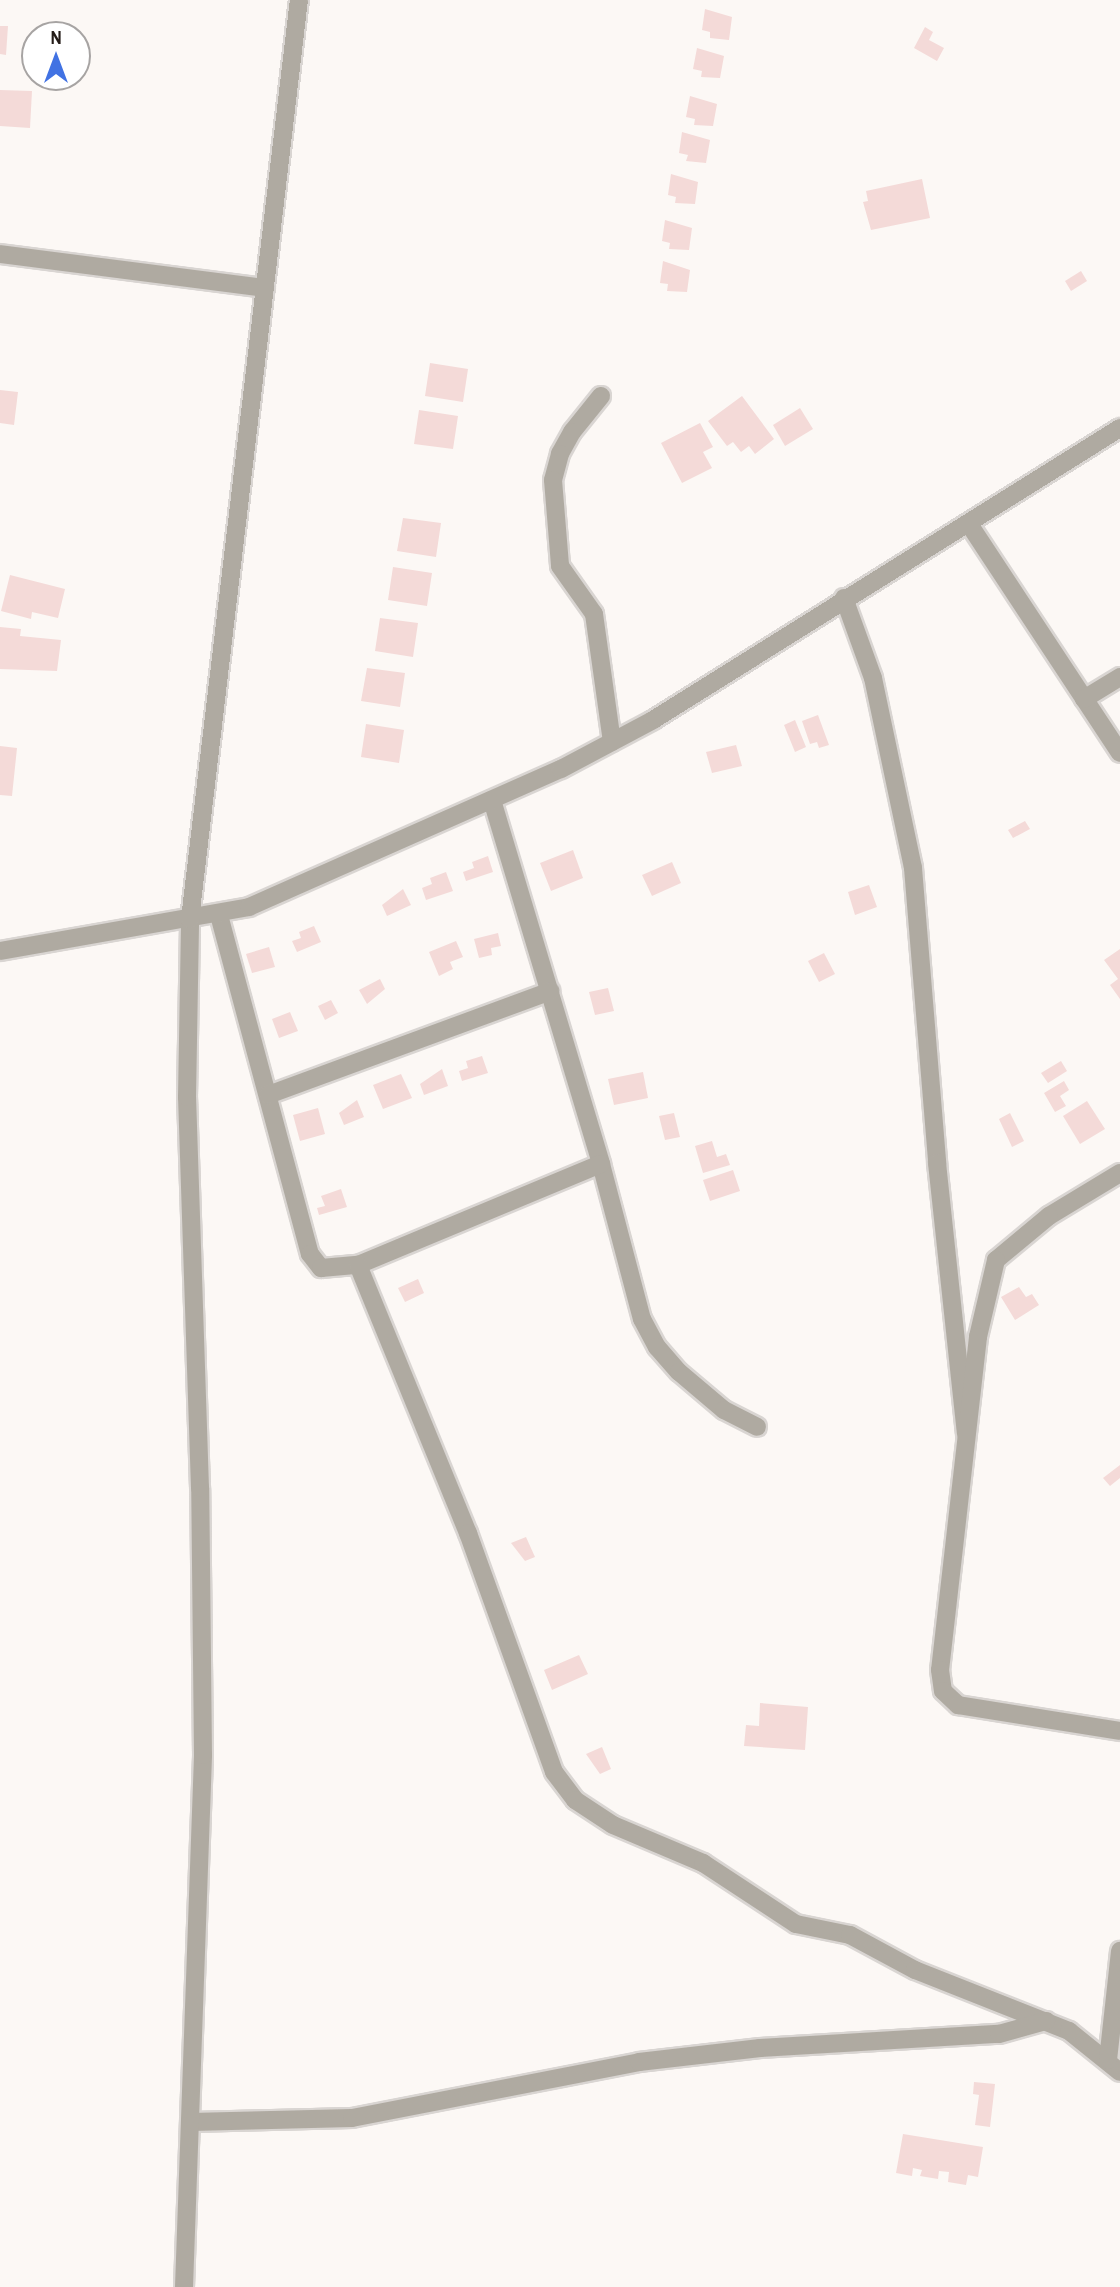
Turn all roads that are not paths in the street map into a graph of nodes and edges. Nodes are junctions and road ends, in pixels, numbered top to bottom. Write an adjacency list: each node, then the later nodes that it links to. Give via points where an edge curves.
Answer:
1 (299, 0): 3 (street)
2 (0, 254): 3 (street)
3 (265, 288): 14 (street)
4 (601, 396): 10 (street, via 559,454 554,480 560,566 594,614)
5 (1120, 428): 6 (street)
6 (969, 524): 7 (street); 9 (street)
7 (844, 598): 10 (street); 22 (street, via 873,678 913,868 937,1163)
8 (1120, 677): 9 (street)
9 (1084, 699): 11 (street)
10 (612, 741): 12 (street)
11 (1120, 753)
12 (492, 800): 13 (street, via 364,852 249,907); 16 (street)
13 (219, 915): 14 (street); 17 (street)
14 (190, 919): 15 (street); 27 (street, via 187,1097 203,1755)
15 (0, 951)
16 (550, 991): 17 (street); 18 (street)
17 (268, 1095): 20 (street, via 310,1254 321,1268)
18 (601, 1164): 20 (street); 21 (street, via 629,1280 657,1347 724,1410)
19 (1120, 1173): 22 (street, via 1040,1222 996,1259 983,1304)
20 (358, 1265): 25 (street, via 468,1533 541,1723 554,1772 575,1800 613,1825 702,1863 796,1924 850,1935 915,1970)
21 (757, 1427)
22 (966, 1433): 23 (street, via 944,1615 943,1692 958,1705)
23 (1120, 1731)
24 (1120, 1951): 26 (street)
25 (1046, 2021): 26 (street, via 1069,2031); 27 (street, via 999,2034 760,2048 639,2062 352,2118)
26 (1114, 2066)
27 (191, 2122): 28 (street)
28 (184, 2287)

